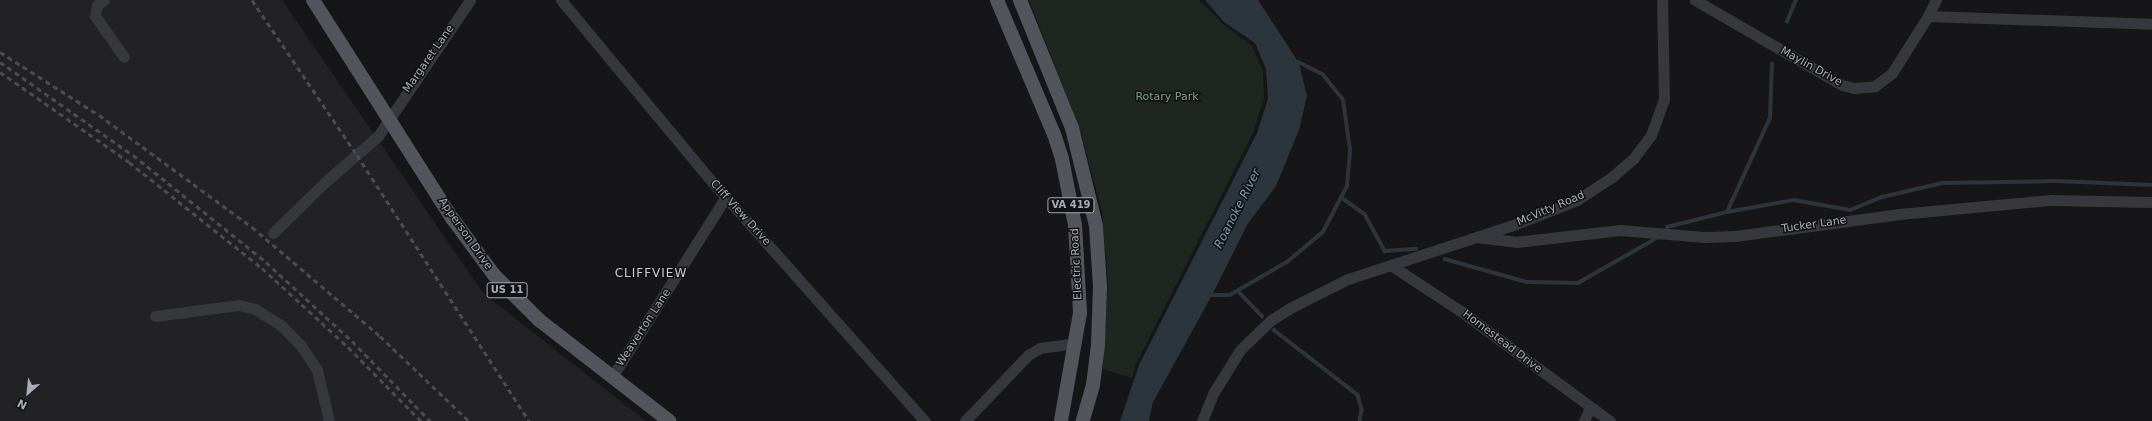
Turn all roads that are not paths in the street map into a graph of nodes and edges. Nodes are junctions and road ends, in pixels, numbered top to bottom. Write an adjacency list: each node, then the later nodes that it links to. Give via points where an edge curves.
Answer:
1 (104, 0): 12 (street, via 97,5 95,16)
2 (313, 0): 13 (main road, Apperson Drive / US 11)
3 (470, 0): 13 (street, Margaret Lane)
4 (561, 0): 14 (street, Cliff View Drive)
5 (996, 0): 20 (main road, Electric Road / VA 419, via 1054,134 1062,159 1075,225 1080,280 1080,313)
6 (1020, 0): 28 (main road, Electric Road / VA 419, via 1072,128 1096,226 1100,288 1098,345 1094,385)
7 (1662, 0): 17 (street, McVitty Road, via 1666,84 1664,100 1659,120 1642,149 1612,177 1577,200)
8 (1695, 0): 10 (street, Maylin Drive, via 1842,85 1854,88 1875,86 1892,73)
9 (1936, 0): 10 (street, Maylin Drive)
10 (1928, 16): 11 (street)
11 (2152, 24)
12 (124, 57)
13 (389, 119): 16 (street, Margaret Lane, via 378,136 324,183); 21 (main road, Apperson Drive / US 11, via 452,218 494,275 539,320)
14 (726, 197): 21 (street, Weaverton Lane); 25 (street, Cliff View Drive)
15 (2152, 202): 17 (street, Tucker Lane, via 2051,200 1899,214 1735,236 1706,237 1620,230 1516,242)
16 (274, 233)
17 (1476, 236): 18 (street, McVitty Road)
18 (1392, 266): 22 (street, Homestead Drive, via 1462,312); 29 (street, McVitty Road, via 1348,279 1318,292 1271,320 1245,345 1228,368)
19 (155, 316): 23 (street, via 239,305 255,310 281,325 301,346 317,370)
20 (1075, 343): 26 (street, via 1040,348 1028,355); 27 (main road, Electric Road / VA 419)
21 (612, 377): 24 (main road, Apperson Drive / US 11)
22 (1590, 408): 30 (street); 31 (street, Homestead Drive)
23 (329, 421)
24 (669, 421)
25 (924, 421)
26 (965, 421)
27 (1061, 421)
28 (1083, 421)
29 (1202, 421)
30 (1584, 421)
31 (1610, 421)

